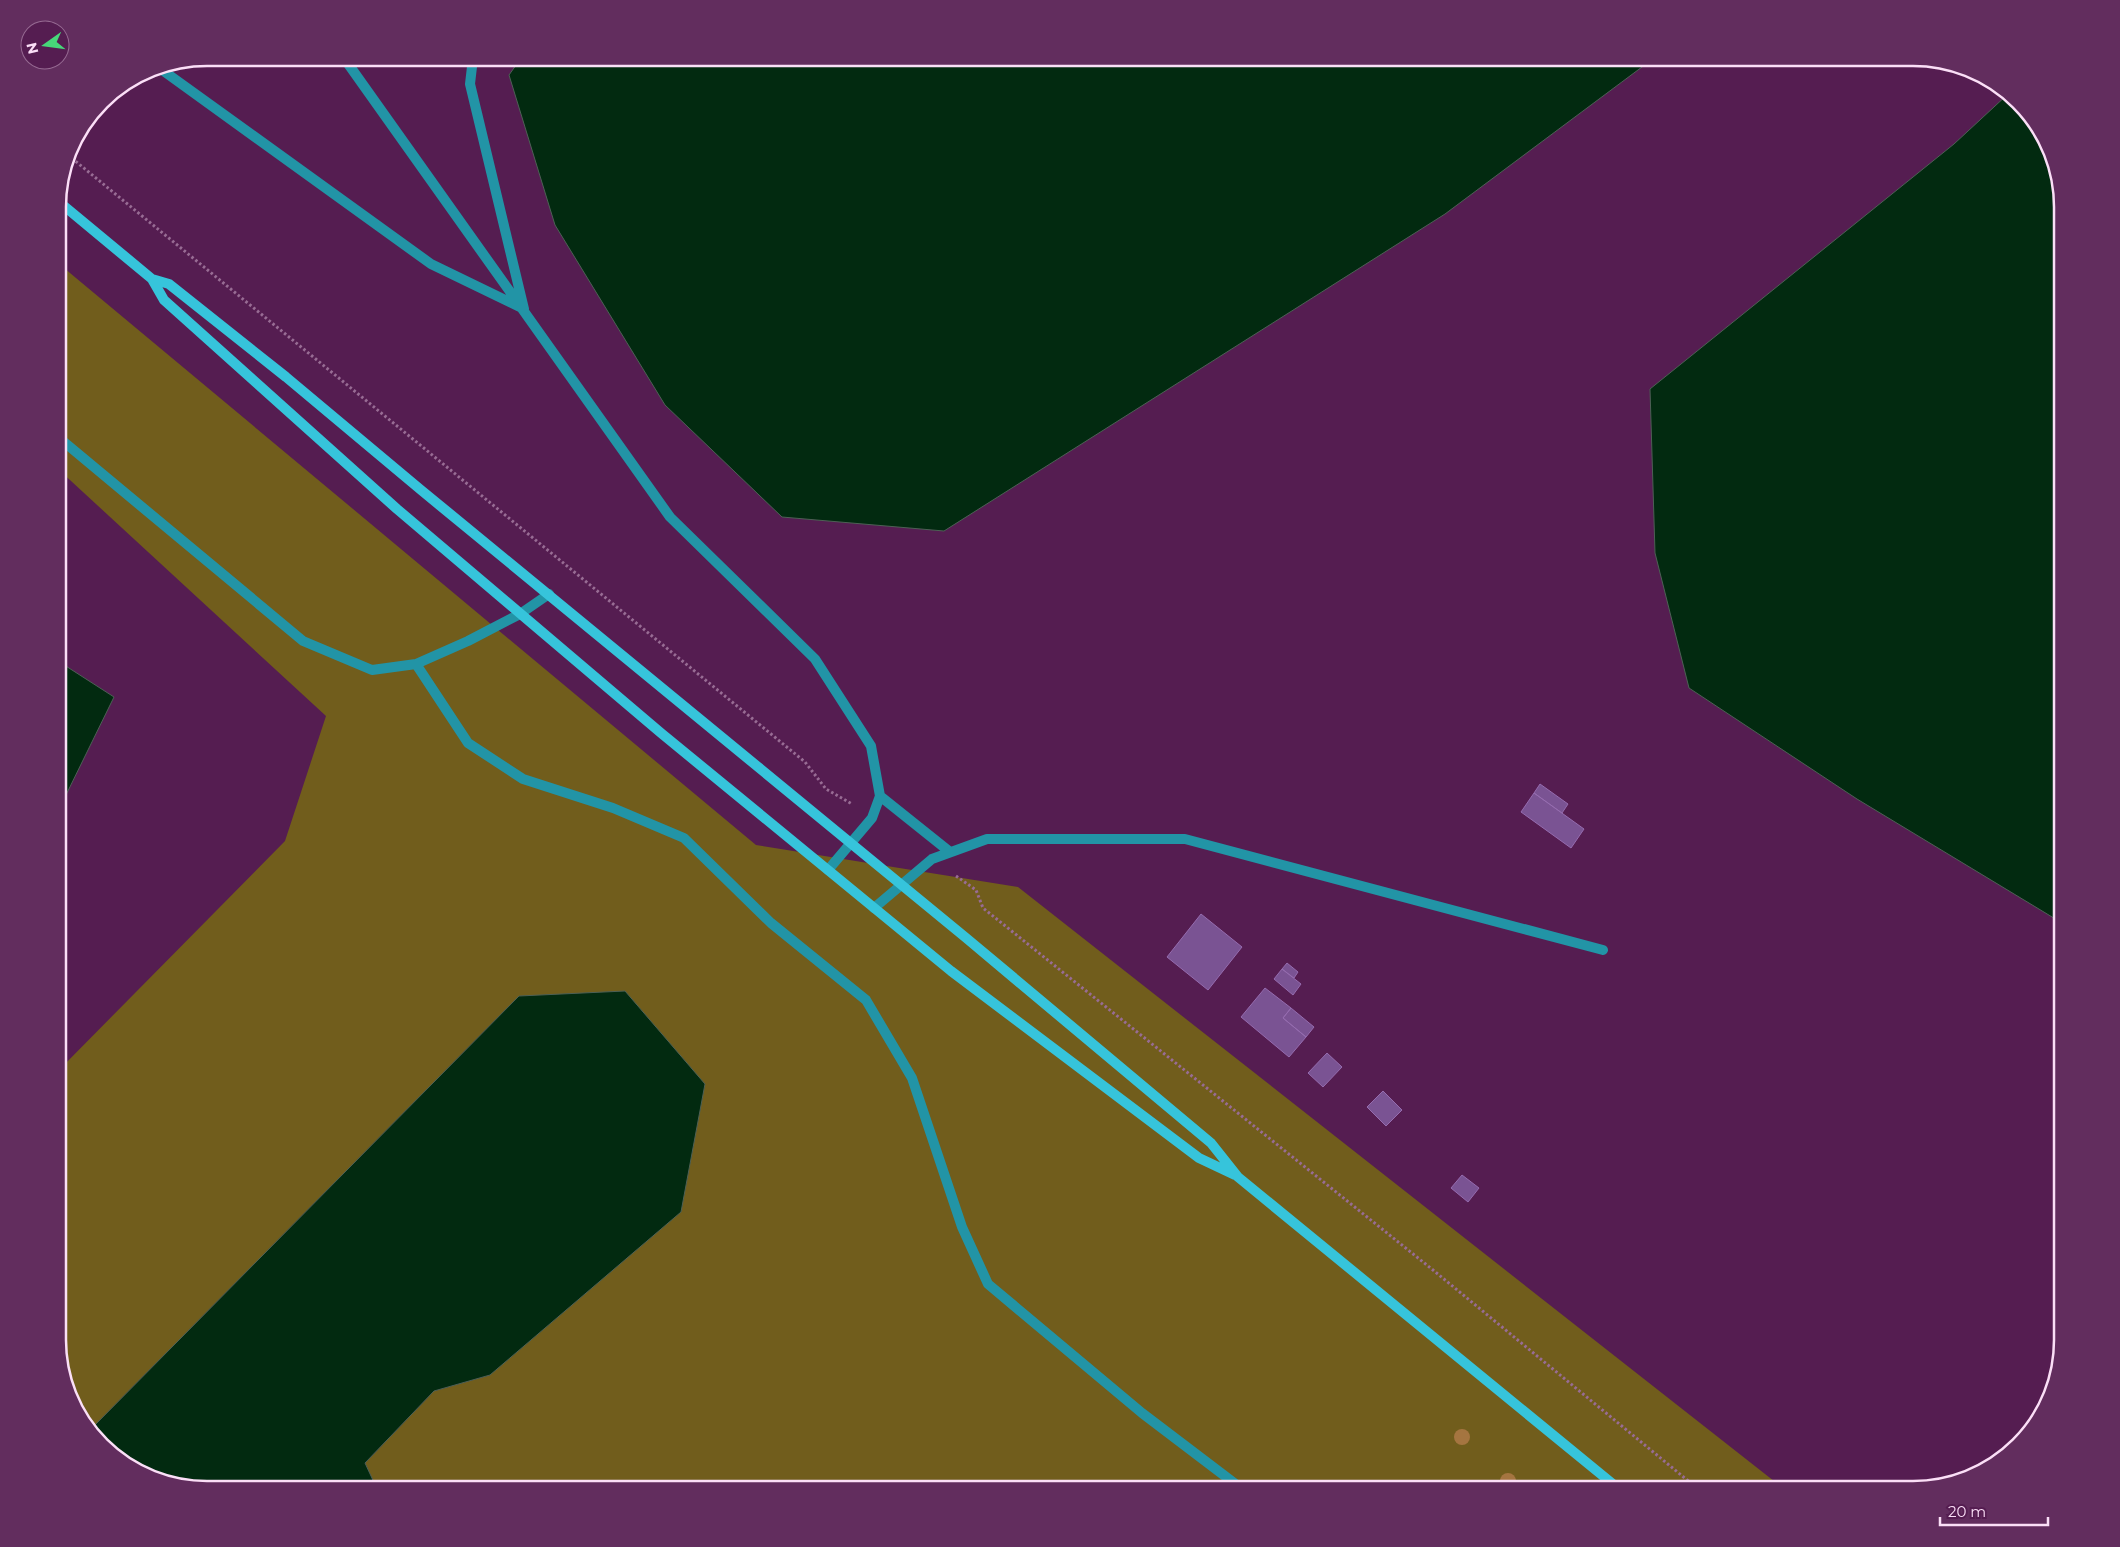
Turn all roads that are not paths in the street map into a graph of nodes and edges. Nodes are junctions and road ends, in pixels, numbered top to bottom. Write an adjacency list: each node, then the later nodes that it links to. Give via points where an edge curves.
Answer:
1 (350, 67): 6 (lane)
2 (472, 67): 6 (lane, via 470,84)
3 (166, 73): 6 (lane, via 431,264)
4 (67, 208): 5 (main road)
5 (152, 279): 8 (main road, via 169,284 257,353); 9 (main road, via 170,306)
6 (524, 309): 11 (lane, via 670,517 815,659 871,746)
7 (67, 444): 10 (lane, via 303,641 372,670)
8 (549, 594): 9 (lane); 12 (main road)
9 (520, 614): 10 (lane); 14 (main road)
10 (416, 664): 19 (lane, via 468,743 523,779 613,808 684,838 771,923 866,1000 912,1078 962,1227 988,1284 1142,1413)
11 (880, 796): 12 (lane, via 872,818); 13 (lane)
12 (853, 844): 14 (lane); 15 (main road)
13 (950, 852): 15 (lane, via 932,859); 17 (lane, via 987,839 1185,839)
14 (828, 870): 16 (main road)
15 (901, 884): 16 (lane); 18 (main road, via 1211,1143)
16 (874, 908): 18 (main road, via 951,971 1199,1158)
17 (1603, 950)
18 (1238, 1177): 20 (main road)
19 (1230, 1481)
20 (1609, 1481)

